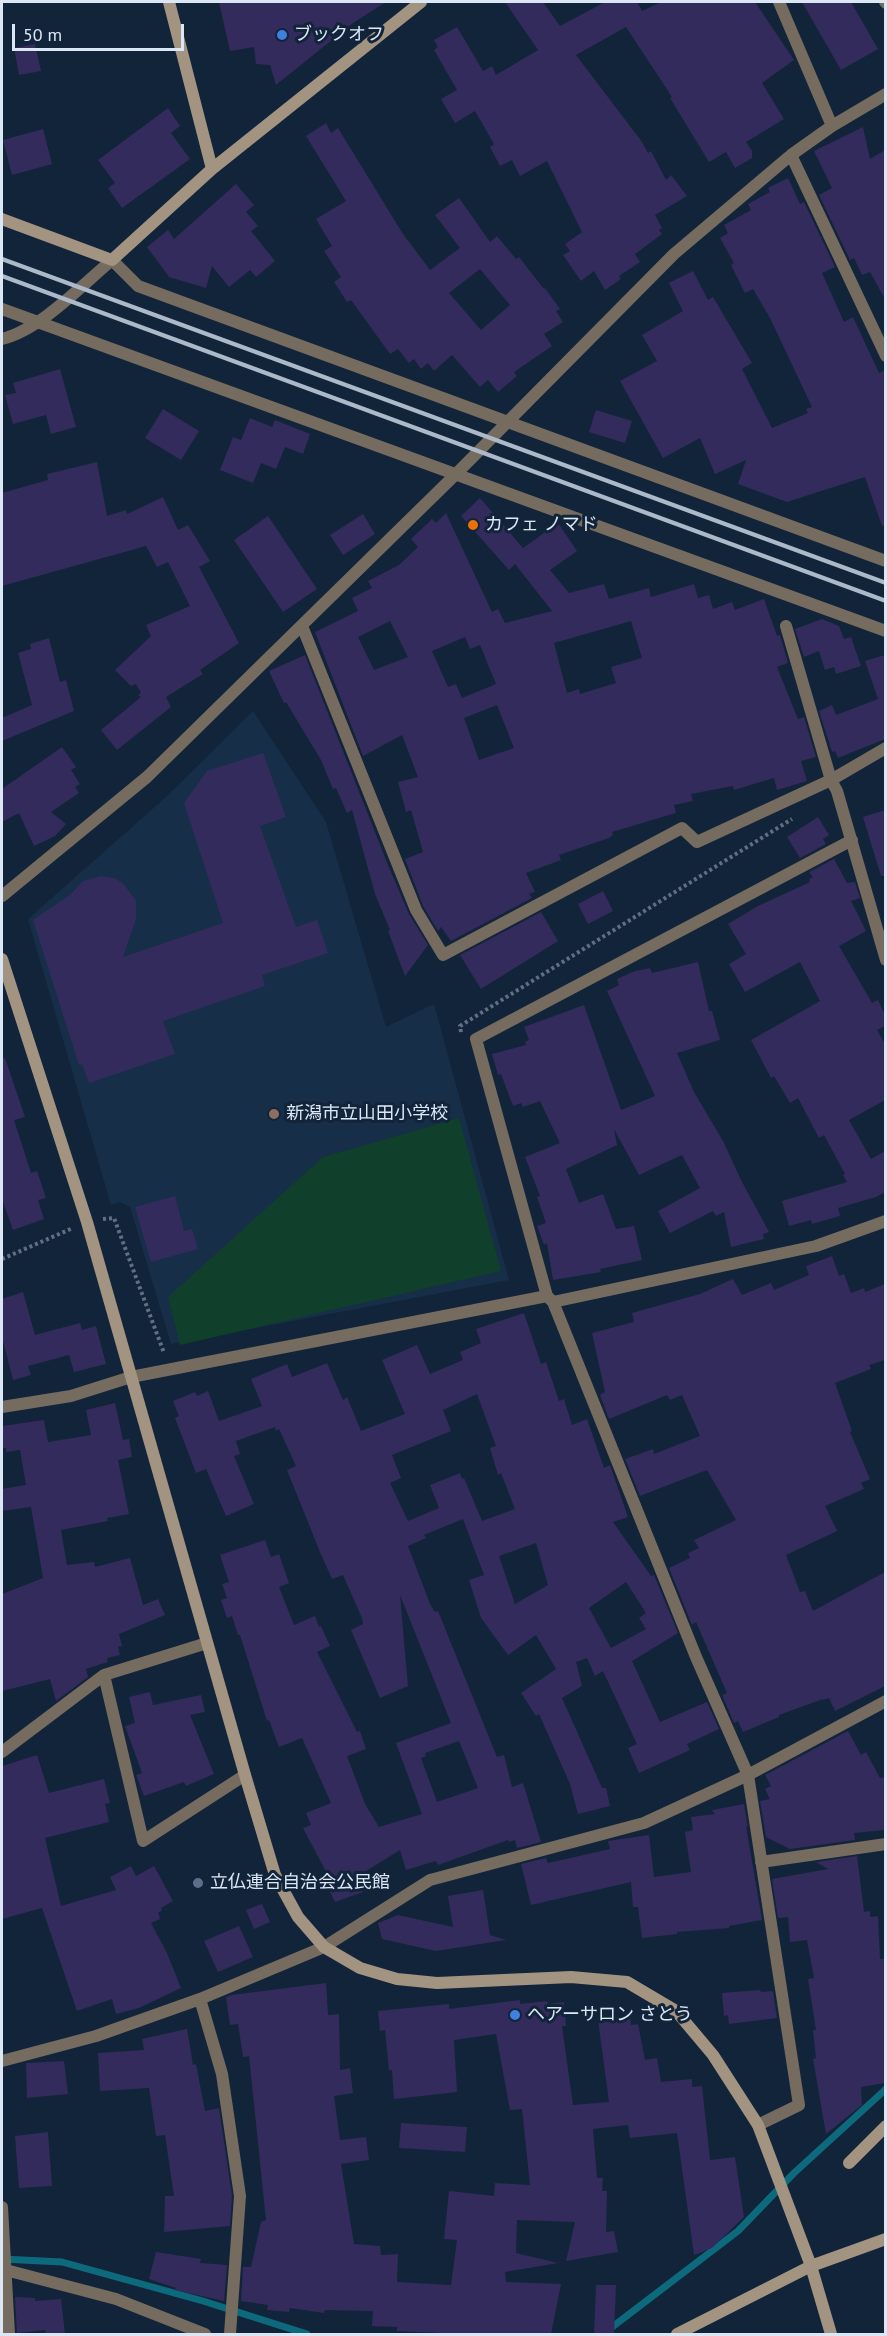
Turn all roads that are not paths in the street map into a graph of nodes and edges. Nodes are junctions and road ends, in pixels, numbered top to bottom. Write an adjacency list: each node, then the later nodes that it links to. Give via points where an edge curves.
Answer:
1 (169, 2): 7 (street)
2 (421, 2): 7 (street)
3 (779, 2): 5 (street)
4 (885, 93): 5 (street)
5 (832, 126): 6 (street)
6 (791, 155): 13 (street); 14 (street, via 674,254)
7 (212, 169): 9 (street)
8 (2, 219): 9 (street)
9 (112, 260): 11 (street); 14 (street, via 138,286)
10 (2, 309): 11 (street)
11 (38, 322): 12 (street); 15 (street)
12 (2, 339)
13 (885, 356)
14 (507, 422): 15 (street); 16 (street)
15 (455, 475): 17 (street); 19 (street)
16 (885, 561)
17 (302, 626): 21 (street, via 416,910 443,955 682,828 697,842); 23 (street, via 147,777)
18 (786, 626): 21 (street)
19 (885, 631)
20 (885, 748): 21 (street)
21 (831, 780): 22 (street)
22 (852, 840): 25 (street); 27 (street, via 476,1039)
23 (2, 896)
24 (2, 959): 28 (street, via 87,1222)
25 (885, 960)
26 (885, 1221): 27 (street, via 816,1246)
27 (550, 1299): 28 (street); 35 (street)
28 (131, 1377): 29 (street, via 71,1396); 30 (street)
29 (2, 1407)
30 (207, 1643): 31 (street); 34 (street)
31 (104, 1675): 33 (street); 34 (street, via 143,1841)
32 (885, 1701): 35 (street)
33 (2, 1752)
34 (245, 1775): 38 (street, via 275,1875 298,1917)
35 (748, 1775): 37 (street); 38 (street, via 645,1823 430,1880)
36 (885, 1844): 37 (street)
37 (761, 1862): 41 (street, via 799,2105)
38 (324, 1947): 39 (street); 41 (street, via 360,1968 397,1979 437,1983 571,1977 627,1982 676,2011 713,2055)
39 (200, 1999): 40 (street, via 96,2036); 50 (street, via 222,2074 240,2196)
40 (2, 2061)
41 (758, 2125): 46 (street)
42 (885, 2126): 43 (street)
43 (849, 2163)
44 (2, 2207): 47 (street)
45 (885, 2239): 46 (street)
46 (811, 2266): 51 (street); 52 (street)
47 (3, 2270): 48 (street); 49 (street, via 116,2299)
48 (9, 2334)
49 (205, 2334)
50 (230, 2334)
51 (677, 2334)
52 (831, 2334)

